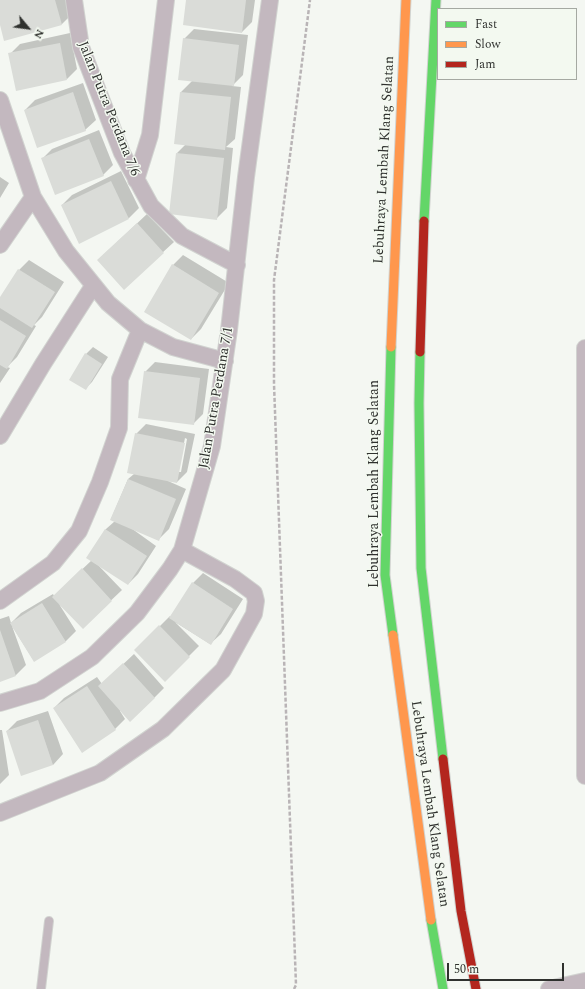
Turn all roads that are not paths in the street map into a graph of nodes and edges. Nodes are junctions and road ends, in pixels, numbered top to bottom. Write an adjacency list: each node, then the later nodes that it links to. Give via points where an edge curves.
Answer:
1 (74, 0): 7 (street, Jalan Putra Perdana 7/6, via 81,46 122,153)
2 (166, 0): 7 (street, via 150,135)
3 (270, 0): 10 (street, Jalan Putra Perdana 7/1)
4 (406, 0): 24 (highway, Lebuhraya Lembah Klang Selatan, via 389,372 385,575 425,882)
5 (436, 0): 25 (highway, Lebuhraya Lembah Klang Selatan, via 423,242 419,403 421,568 461,912)
6 (0, 100): 8 (street)
7 (136, 180): 10 (street, Jalan Putra Perdana 7/6, via 150,206 182,236)
8 (33, 197): 9 (street); 11 (street, via 66,251)
9 (0, 245)
10 (237, 265): 14 (street, Jalan Putra Perdana 7/1)
11 (93, 286): 12 (street, via 108,303); 15 (street)
12 (140, 330): 14 (street, via 173,347); 17 (street, via 120,379 119,428 79,531 53,563)
13 (585, 348): 19 (street)
14 (225, 361): 16 (street, Jalan Putra Perdana 7/1, via 212,446)
15 (0, 436)
16 (182, 550): 18 (street, Jalan Putra Perdana 7/1, via 137,613 92,657 40,691); 20 (street, via 235,579 254,593 254,614 223,670 163,730 100,773)
17 (0, 600)
18 (0, 703)
19 (585, 776)
20 (2, 817)
21 (48, 921): 23 (lane)
22 (585, 981): 26 (street)
23 (41, 989)
24 (443, 989)
25 (476, 989)
26 (549, 989)

